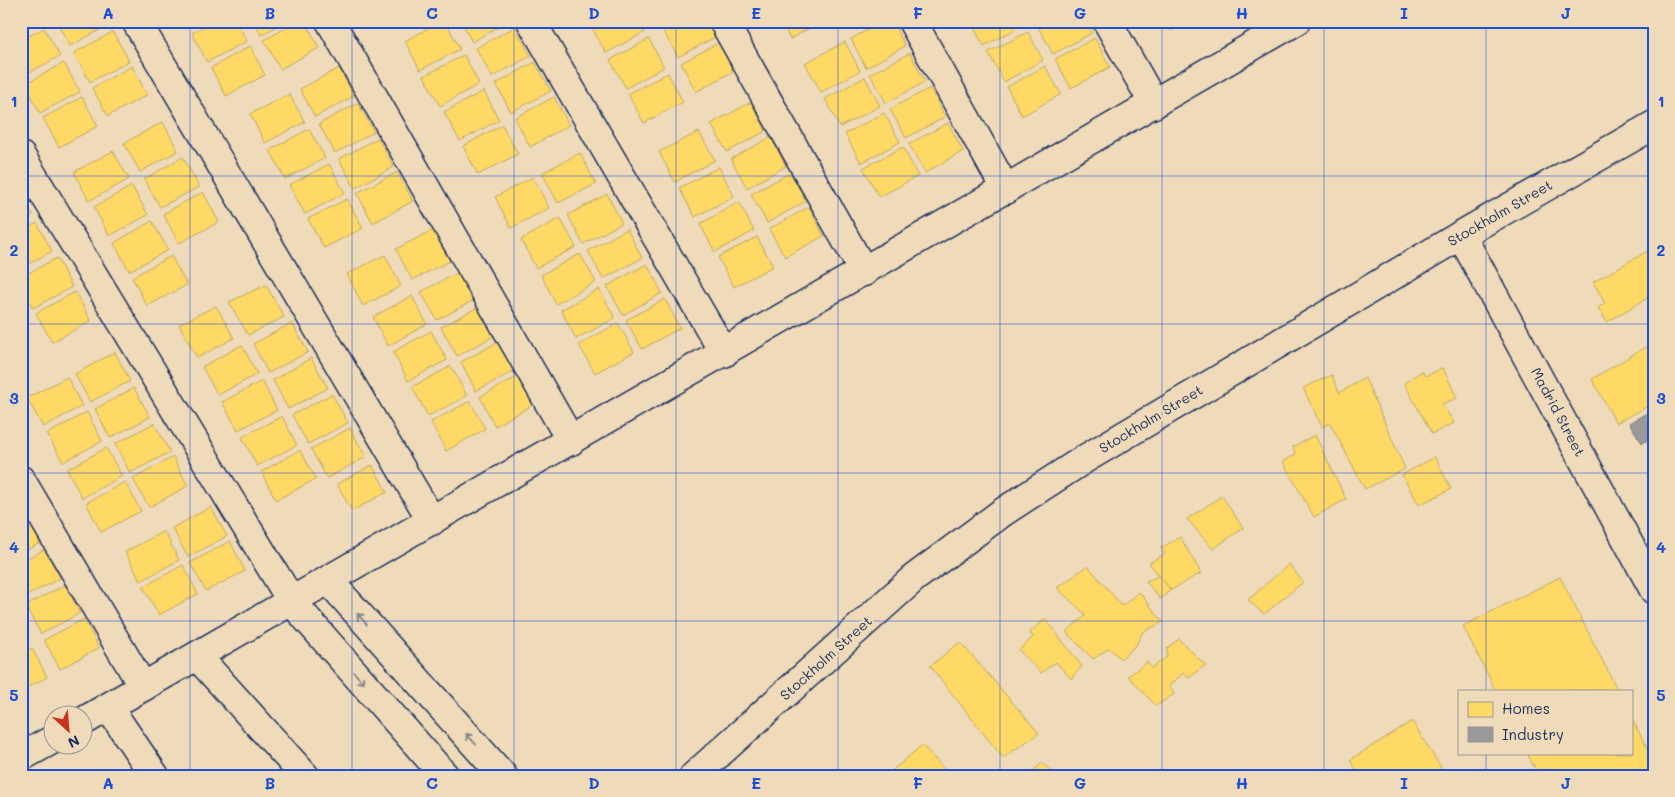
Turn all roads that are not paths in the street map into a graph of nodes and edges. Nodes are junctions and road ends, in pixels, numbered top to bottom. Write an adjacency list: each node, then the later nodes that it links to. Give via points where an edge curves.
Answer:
1 (136, 21): 17 (street)
2 (330, 21): 15 (street)
3 (531, 21): 14 (street)
4 (723, 21): 13 (street)
5 (912, 21): 11 (street)
6 (1107, 21): 8 (street)
7 (1296, 21): 8 (street)
8 (1154, 104): 11 (street)
9 (1654, 125): 12 (street, Stockholm Street)
10 (21, 156): 20 (street)
11 (1006, 190): 13 (street)
12 (1461, 235): 19 (street, Madrid Street); 31 (street, Stockholm Street, via 1084,460 1003,512 914,578)
13 (864, 272): 14 (street)
14 (724, 353): 15 (street)
15 (571, 441): 17 (street)
16 (21, 480): 22 (street)
17 (432, 522): 18 (street)
18 (329, 581): 20 (street); 30 (street, one-way to 18)
19 (1654, 590)
20 (292, 602): 21 (street); 29 (street, one-way to 29)
21 (197, 656): 22 (street); 28 (street)
22 (143, 687): 23 (street)
23 (109, 708): 24 (street); 27 (street)
24 (92, 717)
25 (42, 745): 26 (street)
26 (21, 757)
27 (156, 776)
28 (304, 776)
29 (446, 776)
30 (503, 776)
31 (694, 776)

